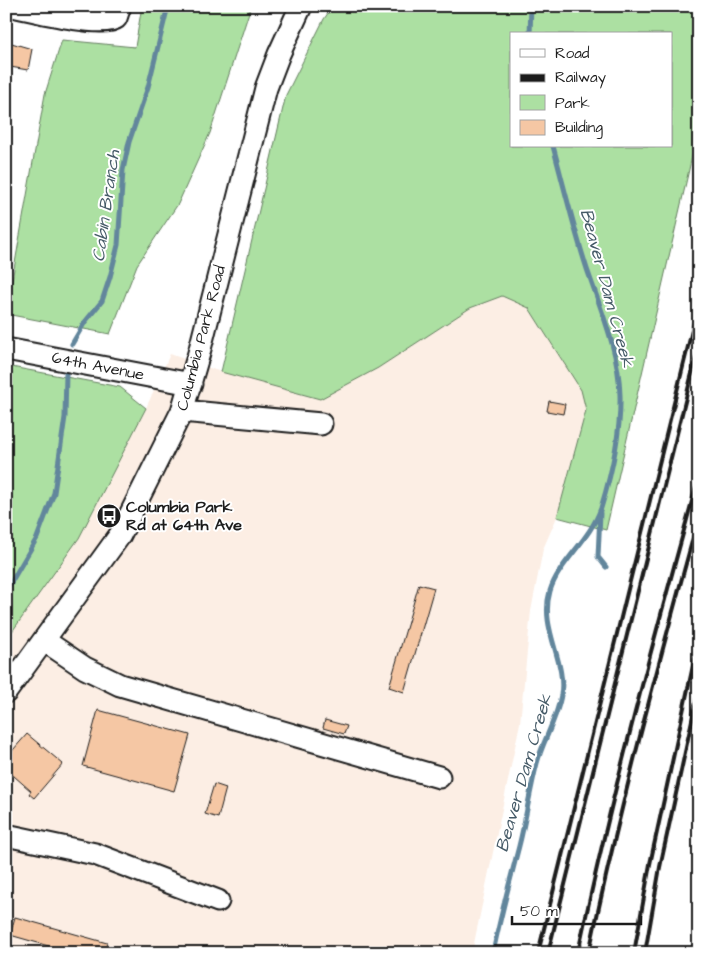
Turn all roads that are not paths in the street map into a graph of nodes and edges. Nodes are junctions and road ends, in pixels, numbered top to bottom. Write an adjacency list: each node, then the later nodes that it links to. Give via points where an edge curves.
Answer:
1 (12, 6): 3 (street, via 102,21 112,21)
2 (302, 6): 5 (street, Columbia Park Road, via 266,88)
3 (119, 10)
4 (6, 349): 5 (street, 64th Avenue)
5 (191, 384): 6 (street, Columbia Park Road)
6 (182, 411): 7 (street); 8 (street, Columbia Park Road, via 120,535)
7 (321, 424)
8 (45, 641): 9 (street, Columbia Park Road); 10 (street, via 85,668 120,685)
9 (6, 692)
10 (439, 777)
11 (6, 835): 12 (street, via 95,854)
12 (218, 901)

